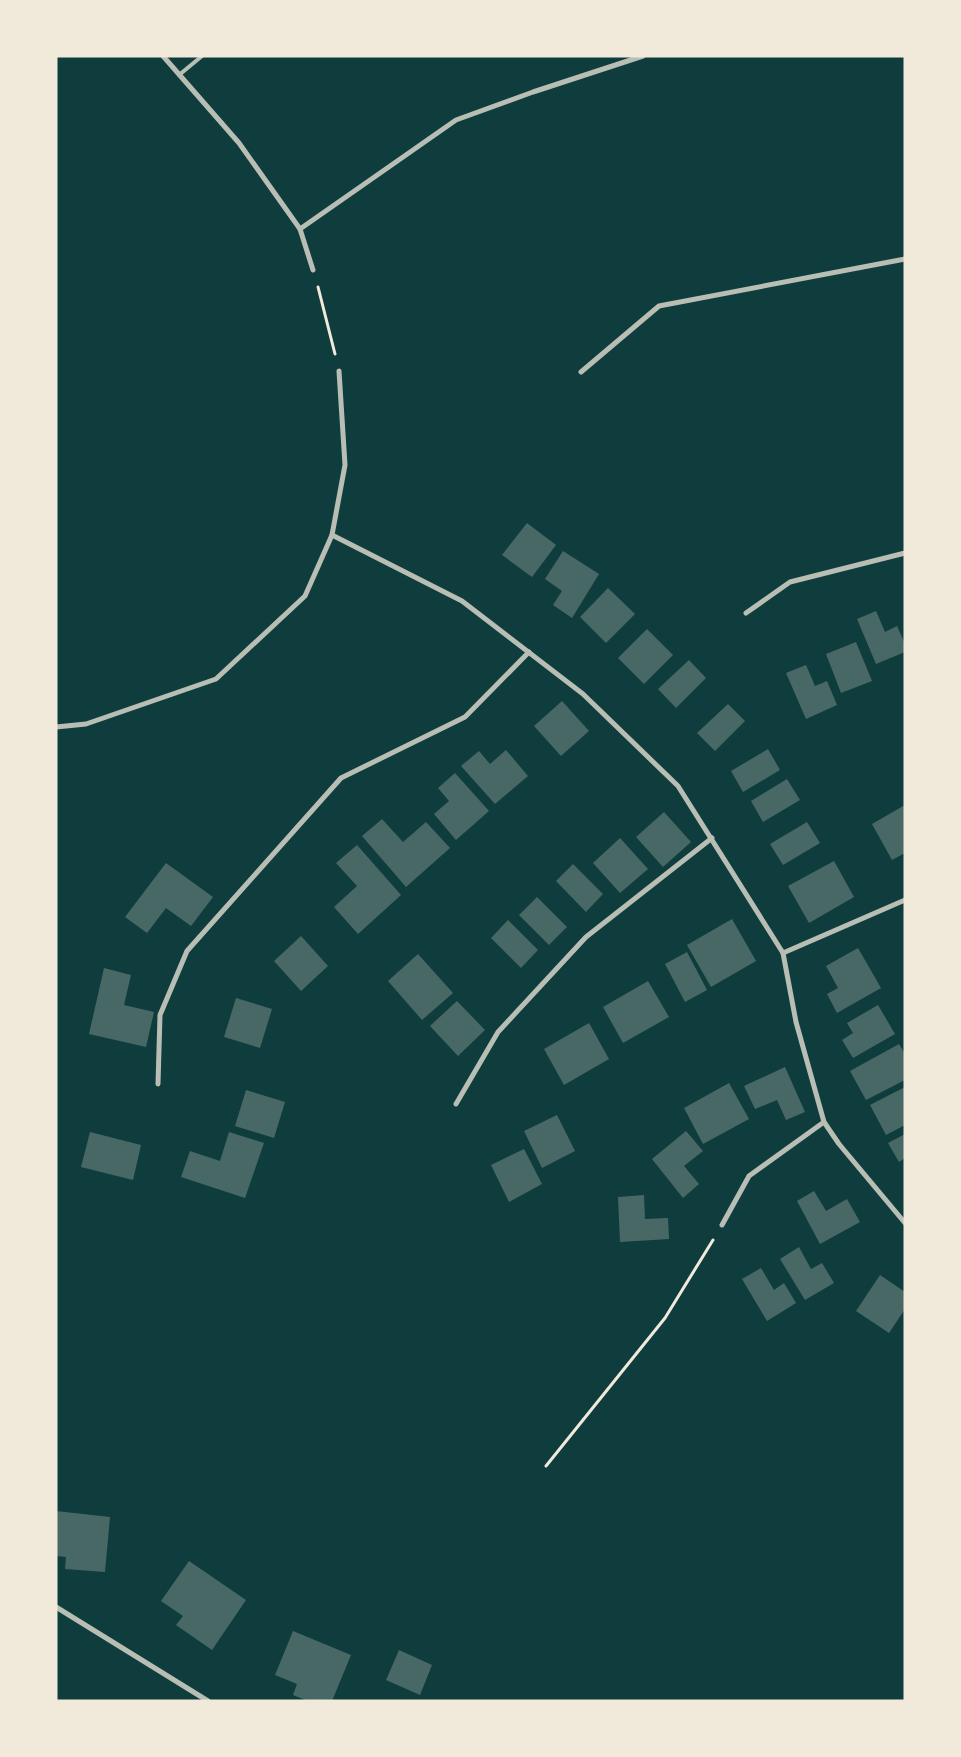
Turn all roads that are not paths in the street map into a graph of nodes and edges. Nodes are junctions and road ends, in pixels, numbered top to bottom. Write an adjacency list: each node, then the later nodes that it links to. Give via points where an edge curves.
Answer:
1 (162, 56): 4 (street)
2 (202, 56): 4 (lane)
3 (643, 56): 5 (street, via 456,120)
4 (179, 75): 5 (street, via 239,143)
5 (300, 228): 7 (street)
6 (905, 259): 9 (street, via 659,306)
7 (313, 270)
8 (340, 371): 10 (street, via 345,465)
9 (581, 372)
10 (332, 535): 13 (street, via 462,601); 14 (street, via 305,596 216,680 86,724)
11 (905, 553): 12 (street, via 790,582)
12 (746, 613)
13 (529, 652): 15 (street, via 582,694 678,786); 18 (street, via 465,717 341,778 186,951 160,1015)
14 (56, 727)
15 (712, 838): 17 (street); 19 (street, via 586,937 498,1032)
16 (905, 900): 17 (street)
17 (783, 954): 20 (street, via 796,1022)
18 (158, 1084)
19 (456, 1104)
20 (824, 1122): 21 (street); 22 (street, via 749,1176)
21 (905, 1223)
22 (722, 1225)
23 (56, 1607): 24 (street)
24 (208, 1701)

